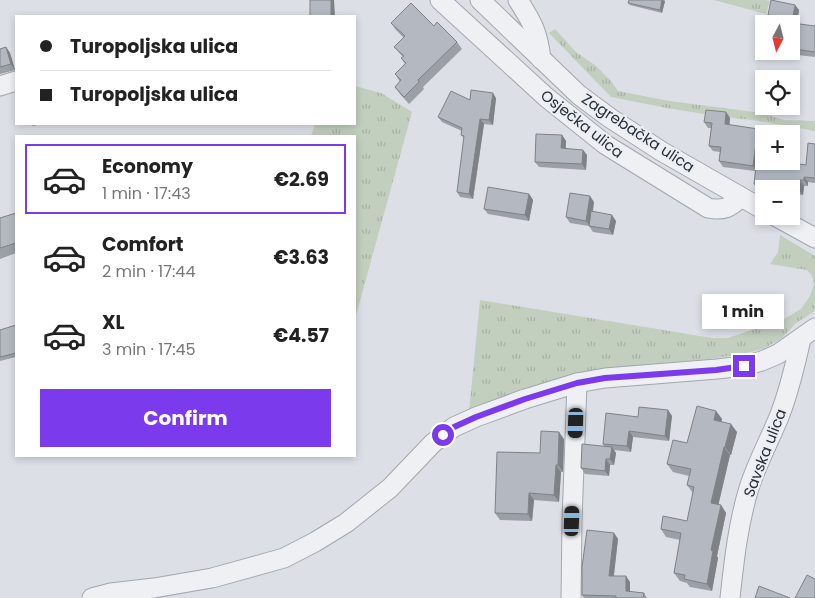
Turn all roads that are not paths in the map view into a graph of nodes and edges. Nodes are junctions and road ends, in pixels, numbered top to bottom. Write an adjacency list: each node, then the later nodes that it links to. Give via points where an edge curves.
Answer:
1 (440, 0): 7 (street, Osječka ulica, via 546,97 606,145 708,208 724,209)
2 (480, 0): 4 (street, Zagrebačka ulica)
3 (518, 0): 4 (street, via 536,33)
4 (541, 59): 7 (street, Zagrebačka ulica, via 579,95 610,118)
5 (15, 81): 6 (street)
6 (0, 86)
7 (741, 197): 8 (street, Zagrebačka ulica)
8 (755, 205)
9 (791, 225): 10 (street)
10 (815, 238)
11 (808, 334): 12 (street, via 778,354 744,366); 15 (street, Savska ulica, via 749,489 736,548)
12 (577, 383): 13 (street, via 454,427 433,443 390,488 346,524 284,558 212,578); 14 (street)
13 (92, 598)
14 (571, 598)
15 (730, 598)

